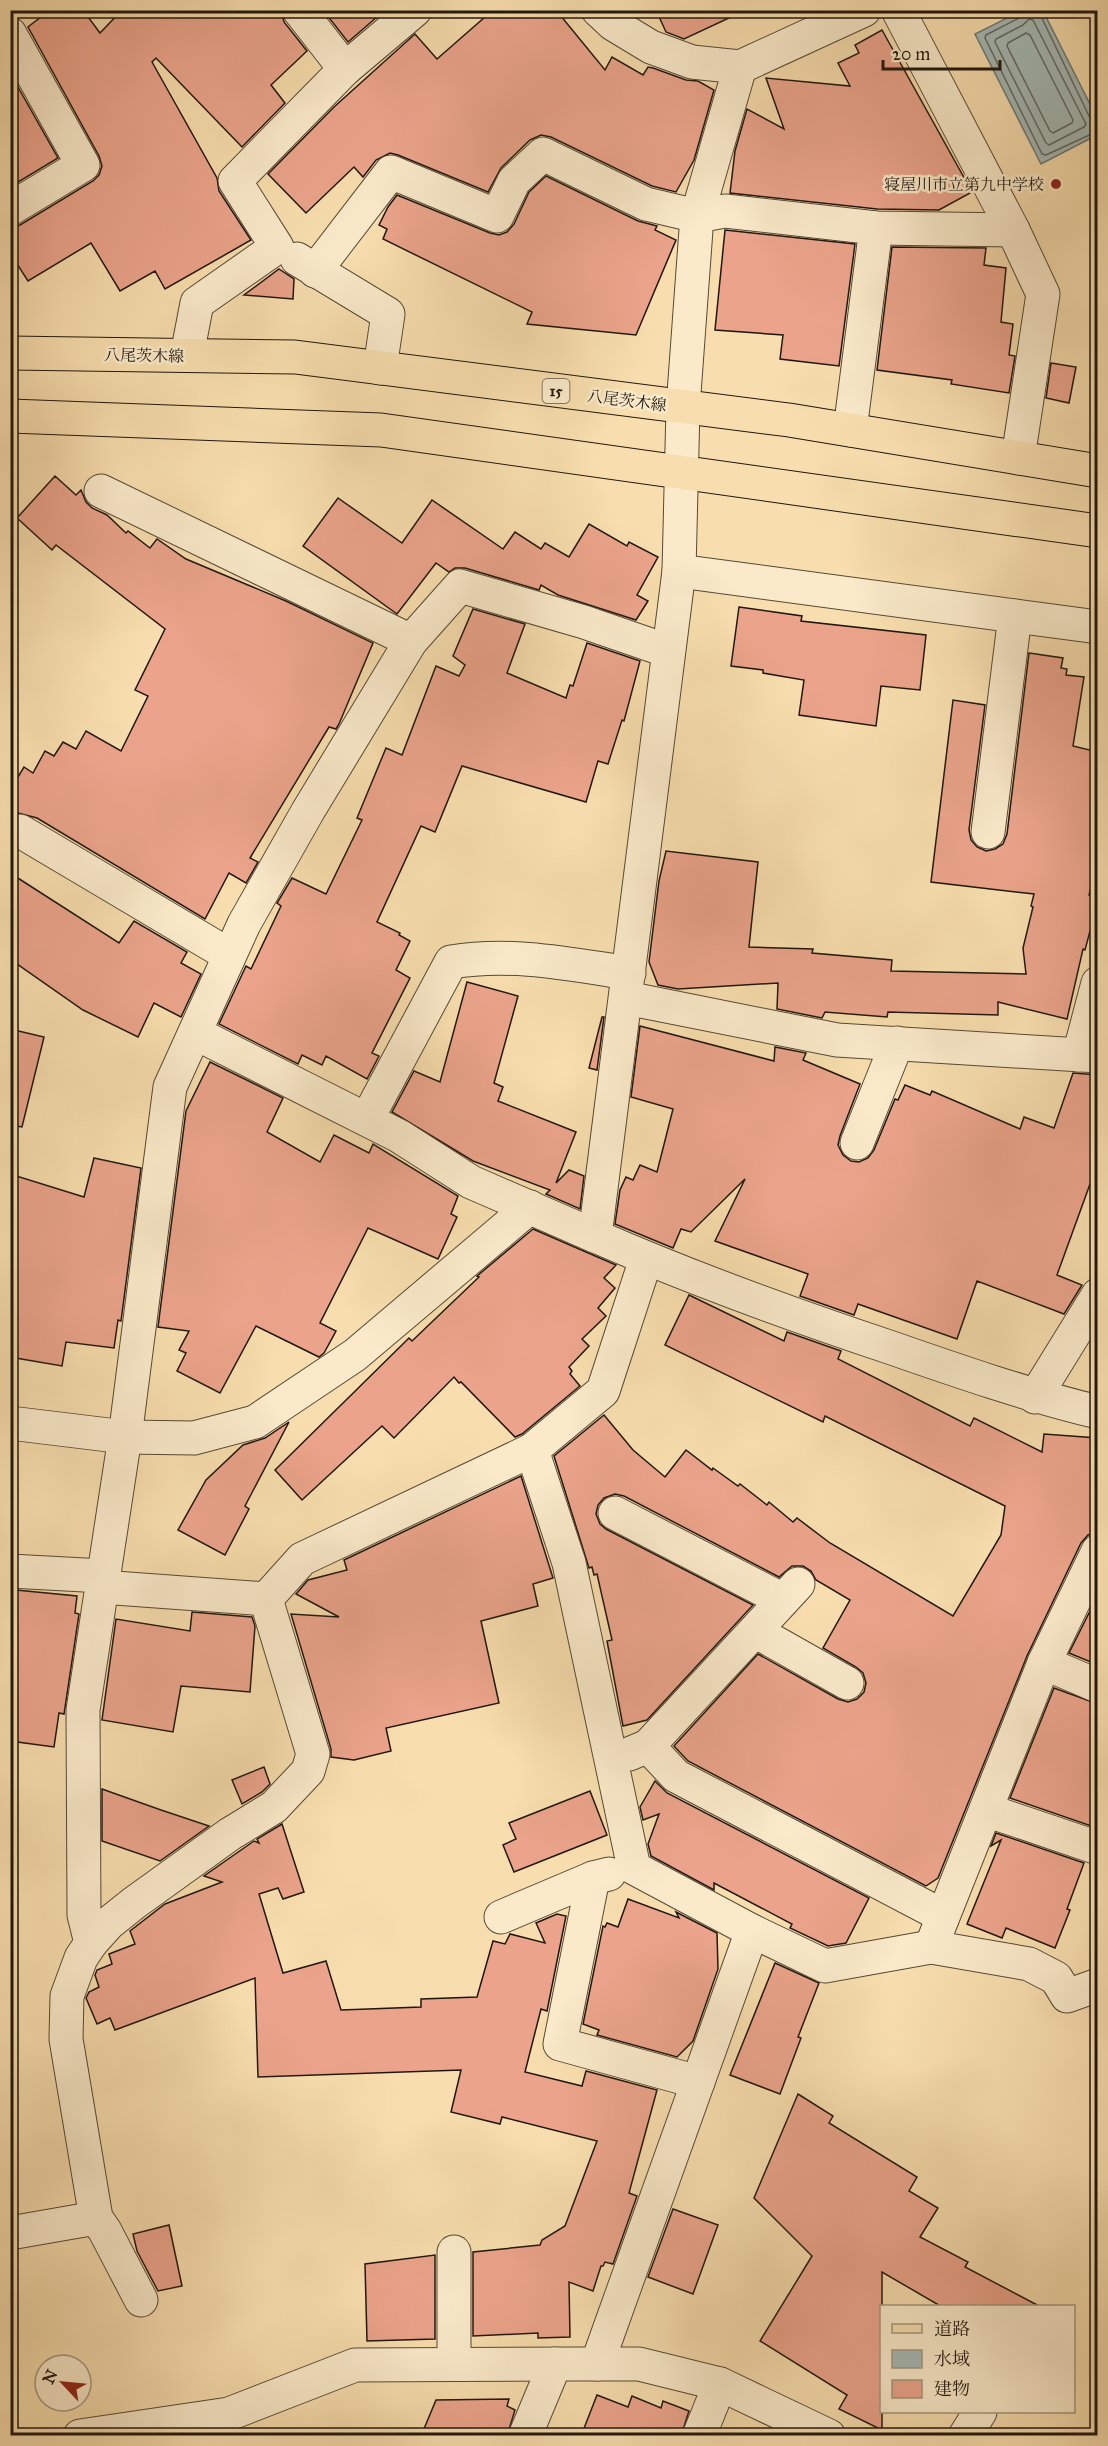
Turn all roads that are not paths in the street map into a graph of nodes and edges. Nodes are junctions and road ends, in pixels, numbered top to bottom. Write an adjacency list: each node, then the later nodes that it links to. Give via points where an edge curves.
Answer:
1 (299, 10): 8 (street)
2 (415, 10): 8 (street)
3 (598, 10): 7 (street, via 651,47 692,62)
4 (864, 10): 7 (street)
5 (898, 10): 12 (street)
6 (10, 34): 9 (street, via 83,165)
7 (740, 67): 10 (street)
8 (345, 69): 13 (street, via 235,181)
9 (10, 209)
10 (697, 216): 11 (street, via 725,211); 14 (street, via 645,204 543,154 514,181 497,216 391,172); 18 (street)
11 (876, 228): 12 (street); 20 (street)
12 (1013, 230): 21 (street, via 1043,294)
13 (277, 247): 14 (street); 16 (street, via 197,303)
14 (315, 270): 17 (street, via 388,314)
15 (10, 353): 16 (main road, 八尾茨木線 / 15)
16 (187, 355): 17 (main road, 八尾茨木線 / 15, via 295,357)
17 (380, 368): 18 (main road, 八尾茨木線 / 15)
18 (683, 407): 20 (main road, 八尾茨木線 / 15); 23 (street)
19 (10, 416): 23 (main road, via 381,430)
20 (850, 430): 21 (main road, 八尾茨木線 / 15)
21 (1018, 458): 22 (main road, 八尾茨木線 / 15)
22 (1098, 471)
23 (680, 472): 25 (main road); 26 (street)
24 (101, 491): 29 (street)
25 (1098, 531)
26 (679, 572): 27 (street); 30 (street)
27 (1015, 615): 28 (street); 32 (street)
28 (1098, 627)
29 (411, 641): 30 (street, via 460,586); 33 (street, via 308,811)
30 (668, 651): 35 (street)
31 (20, 831): 33 (street)
32 (988, 832)
33 (229, 955): 36 (street)
34 (1098, 983): 38 (street)
35 (627, 986): 37 (street, via 837,1040); 39 (street, via 534,958 451,962); 42 (street)
36 (195, 1033): 39 (street); 48 (street, via 170,1087)
37 (897, 1044): 38 (street); 40 (street)
38 (1088, 1056)
39 (367, 1119): 41 (street, via 471,1182)
40 (856, 1143)
41 (530, 1208): 42 (street); 48 (street, via 356,1355 255,1422 194,1438)
42 (595, 1236): 43 (street)
43 (646, 1259): 45 (street, via 820,1324); 49 (street, via 603,1391)
44 (1098, 1295): 45 (street)
45 (1035, 1397): 46 (street)
46 (1098, 1412)
47 (10, 1423): 48 (street)
48 (125, 1437): 53 (street)
49 (532, 1450): 54 (street, via 302,1559); 60 (street, via 569,1563)
50 (615, 1513): 55 (street, via 791,1592)
51 (1098, 1551): 56 (street)
52 (10, 1571): 53 (street)
53 (102, 1581): 54 (street); 68 (street, via 83,1710 84,1915)
54 (266, 1599): 68 (street, via 313,1754 308,1772 274,1807 134,1903)
55 (755, 1631): 57 (street); 59 (street)
56 (1044, 1663): 58 (street); 61 (street)
57 (848, 1683)
58 (1098, 1686)
59 (648, 1746): 60 (street); 65 (street, via 676,1776)
60 (611, 1761): 63 (street)
61 (986, 1810): 62 (street); 65 (street)
62 (1098, 1848)
63 (634, 1868): 64 (street); 67 (street)
64 (593, 1878): 66 (street); 71 (street, via 560,2044)
65 (943, 1916): 69 (street)
66 (501, 1917)
67 (752, 1931): 69 (street, via 825,1966); 71 (street)
68 (91, 1943): 72 (street, via 67,1996 66,2038)
69 (931, 1947): 70 (street, via 1029,1964 1056,1978 1067,1996)
70 (1098, 1985)
71 (698, 2082): 78 (street)
72 (96, 2218): 73 (street); 75 (street)
73 (10, 2233)
74 (454, 2252): 76 (street)
75 (141, 2300)
76 (454, 2364): 77 (street); 81 (street, via 355,2365)
77 (555, 2364): 78 (street); 83 (street)
78 (597, 2364): 79 (street, via 639,2364)
79 (720, 2384): 84 (street); 85 (street)
80 (979, 2413): 86 (street)
81 (240, 2422): 82 (street, via 229,2414)
82 (80, 2436)
83 (525, 2436)
84 (699, 2436)
85 (829, 2436)
86 (965, 2436)

